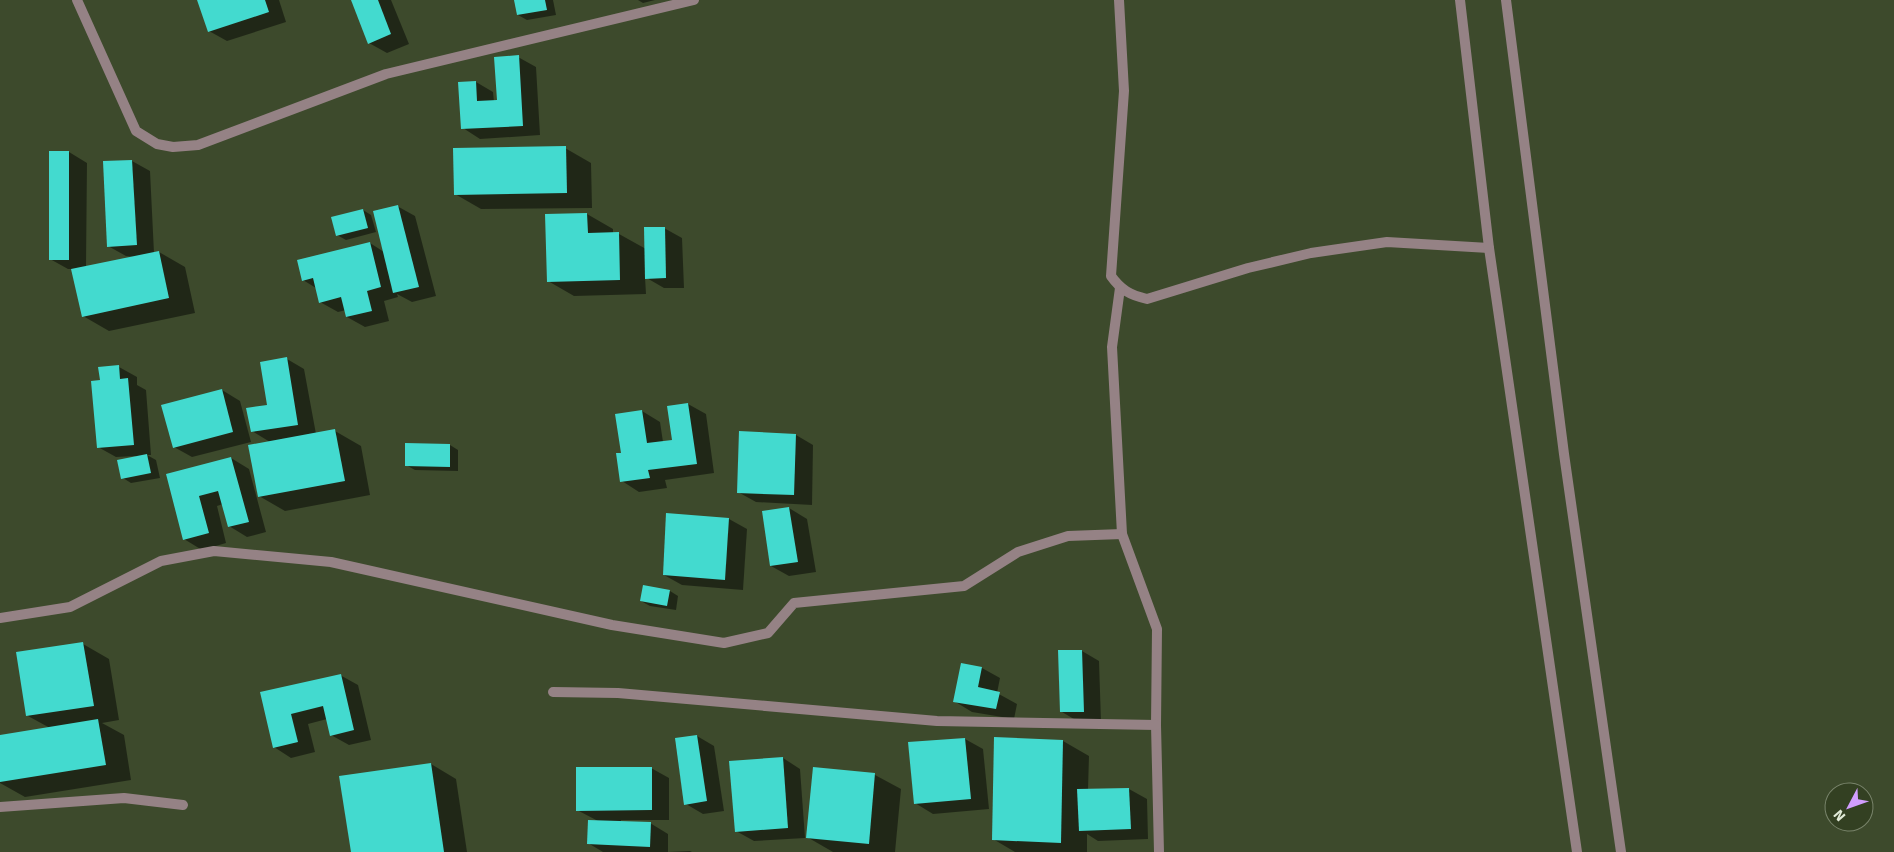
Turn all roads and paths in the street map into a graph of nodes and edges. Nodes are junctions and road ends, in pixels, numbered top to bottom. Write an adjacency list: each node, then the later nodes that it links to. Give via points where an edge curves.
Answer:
1 (77, 0): 2 (street, via 136,131 157,144 173,147 198,145 386,74)
2 (694, 0)
3 (1119, 0): 7 (street, via 1124,91 1111,276)
4 (1460, 0): 6 (street)
5 (1506, 0): 16 (street, via 1564,454)
6 (1489, 248): 7 (street, via 1387,242 1311,253 1248,268 1147,299); 15 (street)
7 (1120, 288): 8 (street, via 1112,346)
8 (1122, 534): 9 (street, via 1068,536 1018,552 964,586 794,603 768,632 724,643 612,625 331,562 214,551 161,561 70,608); 11 (street, via 1157,629)
9 (0, 618)
10 (553, 692): 11 (street, via 618,693 937,721)
11 (1156, 726): 14 (street)
12 (183, 804): 13 (street, via 124,798)
13 (0, 807)
14 (1159, 852)
15 (1576, 852)
16 (1621, 852)

